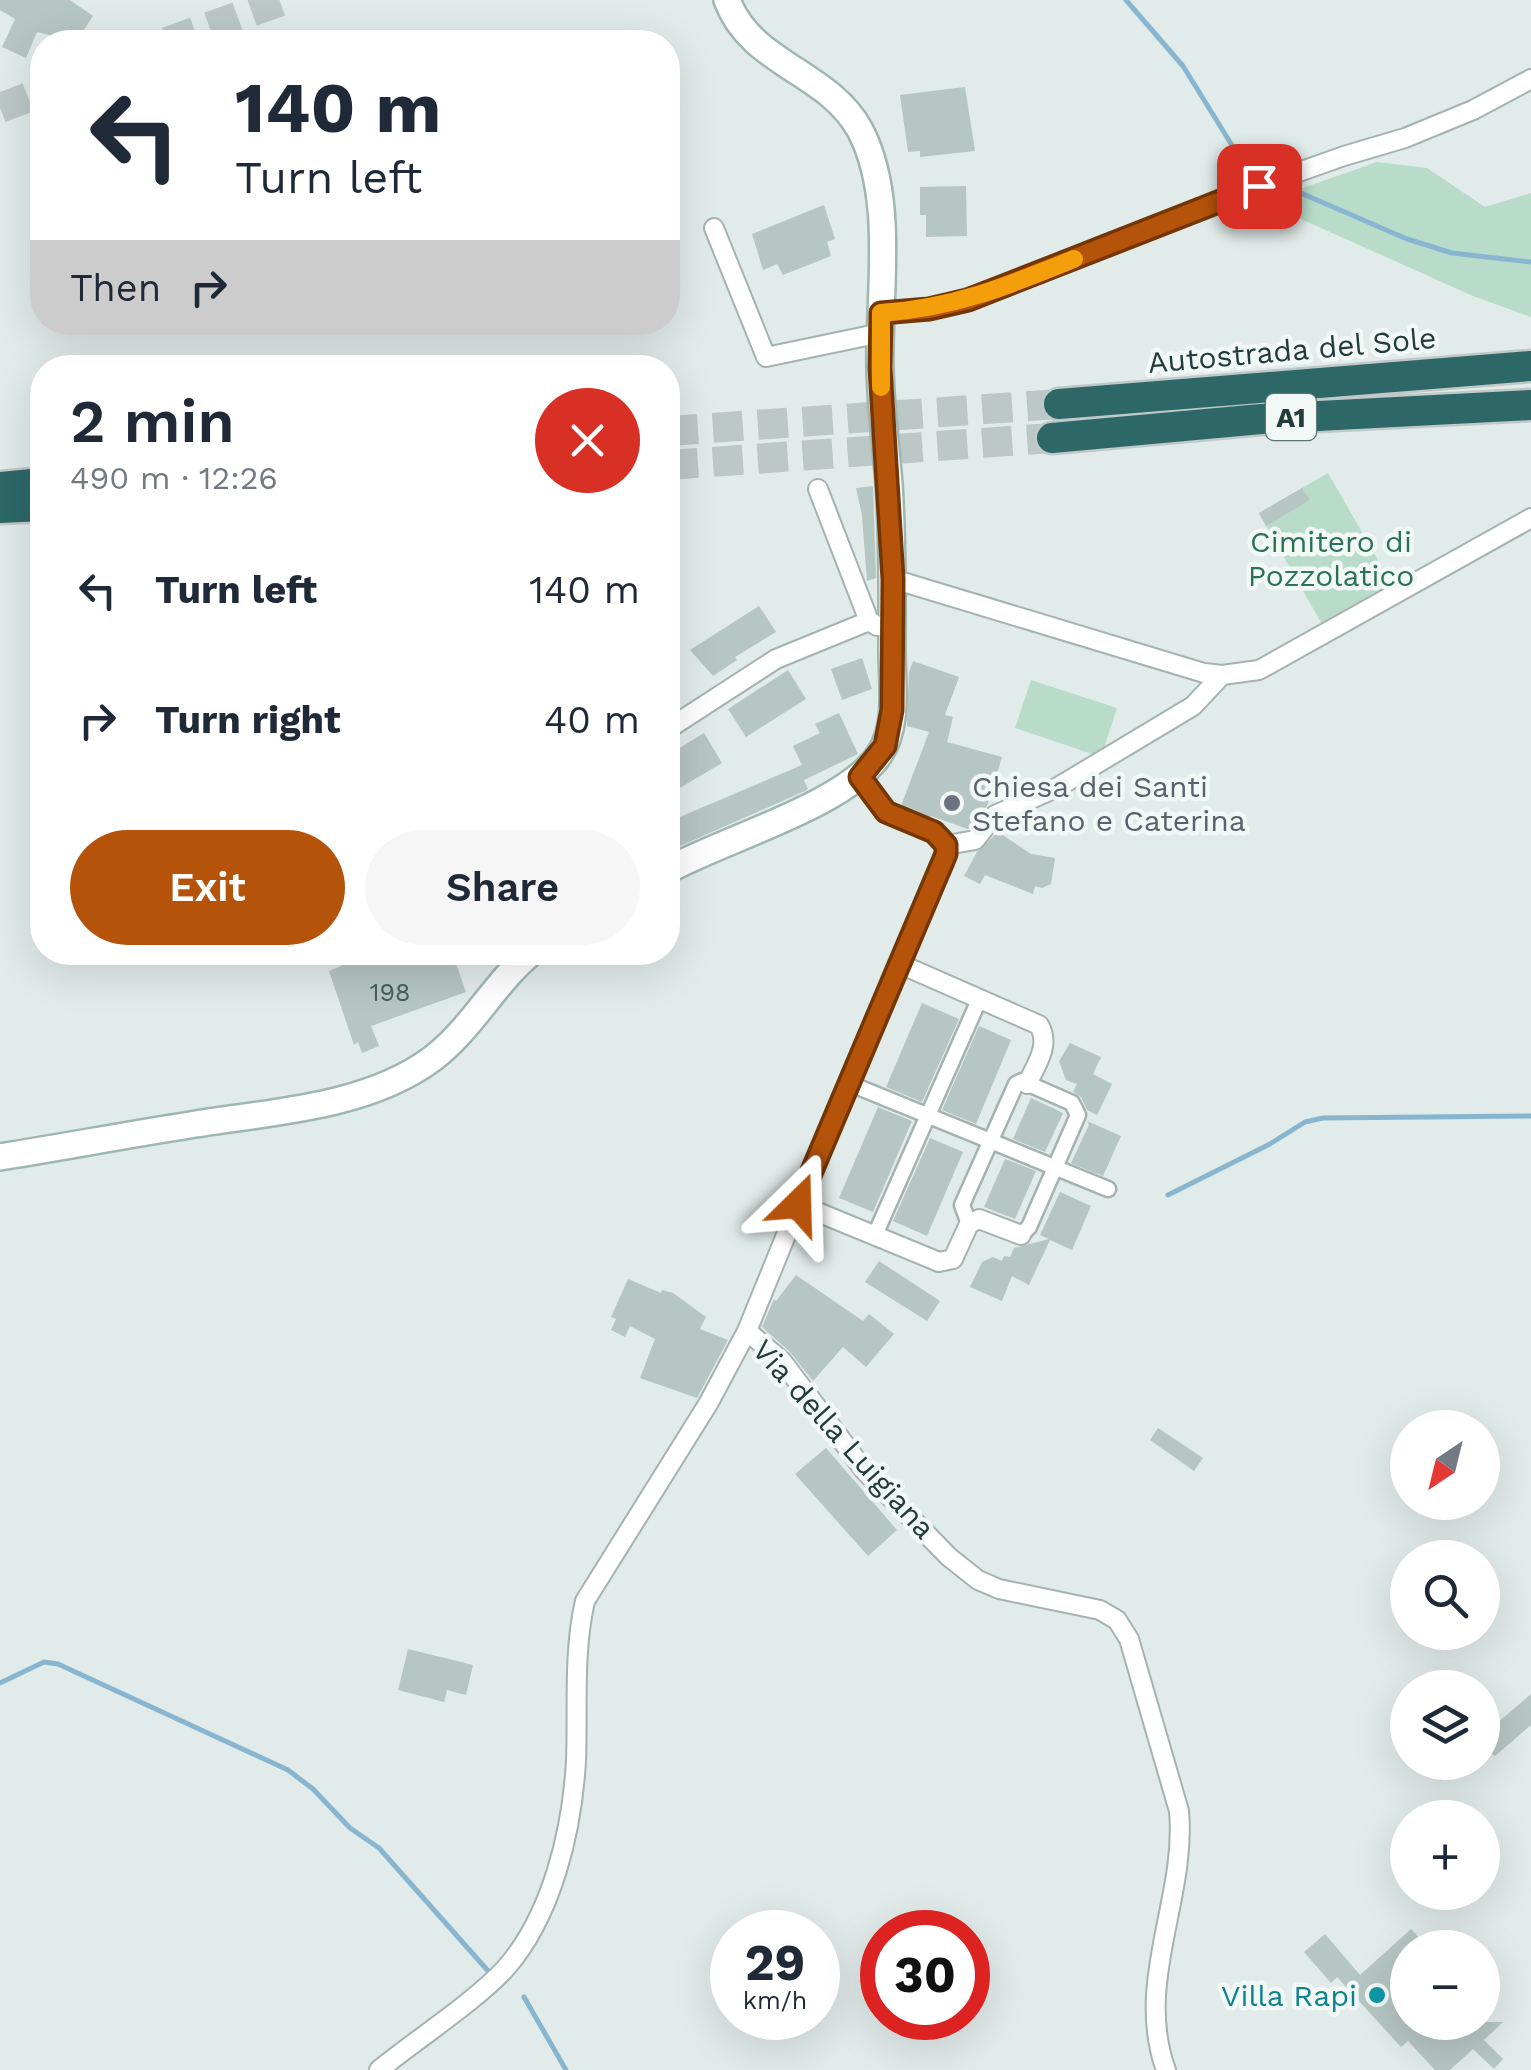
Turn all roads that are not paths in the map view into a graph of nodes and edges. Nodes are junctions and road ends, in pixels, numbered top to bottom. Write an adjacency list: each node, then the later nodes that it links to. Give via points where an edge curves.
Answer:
1 (727, 0): 4 (main road, via 748,37 825,89 860,130 879,201)
2 (1531, 79): 4 (street, via 1405,138 1231,196 968,300)
3 (714, 228): 4 (street, via 766,357)
4 (881, 323): 15 (main road)
5 (1531, 366): 6 (highway, Autostrada del Sole / A1)
6 (1059, 404)
7 (1531, 405): 8 (highway, A1)
8 (1052, 438)
9 (30, 484): 10 (highway)
10 (0, 487)
11 (818, 489): 16 (street)
12 (30, 507): 13 (highway)
13 (0, 508)
14 (1531, 518): 17 (street, via 1259,670)
15 (893, 579): 16 (main road); 17 (street)
16 (881, 624): 18 (street, via 776,659); 19 (main road, via 890,729)
17 (1222, 675): 20 (street, via 1193,706 1058,787 996,815 975,840)
18 (680, 722)
19 (860, 777): 20 (street, via 886,812 934,832); 21 (main road)
20 (946, 845): 22 (street)
21 (680, 865)
22 (900, 964): 24 (street); 25 (street)
23 (518, 965): 29 (main road, via 449,1045 380,1087)
24 (978, 1000): 26 (street, via 1039,1025 1044,1047); 27 (street)
25 (848, 1083): 27 (street); 32 (street)
26 (1027, 1084): 28 (street, via 1016,1084); 30 (street, via 1077,1108)
27 (927, 1116): 28 (street); 34 (street)
28 (990, 1140): 30 (street); 33 (street, via 962,1205)
29 (0, 1157)
30 (1054, 1168): 31 (street); 35 (street)
31 (1108, 1190)
32 (798, 1204): 34 (street); 36 (street)
33 (970, 1224): 34 (street, via 952,1259 940,1262); 35 (street, via 979,1218)
34 (875, 1235)
35 (1021, 1236)
36 (747, 1330): 37 (street, via 585,1601 569,1821 546,1900 497,1976); 38 (street, Via della Luigiana, via 782,1360 864,1470 963,1568 998,1589 1100,1610 1130,1639 1182,1840 1158,1961 1158,2049)
37 (379, 2070)
38 (1166, 2070)

